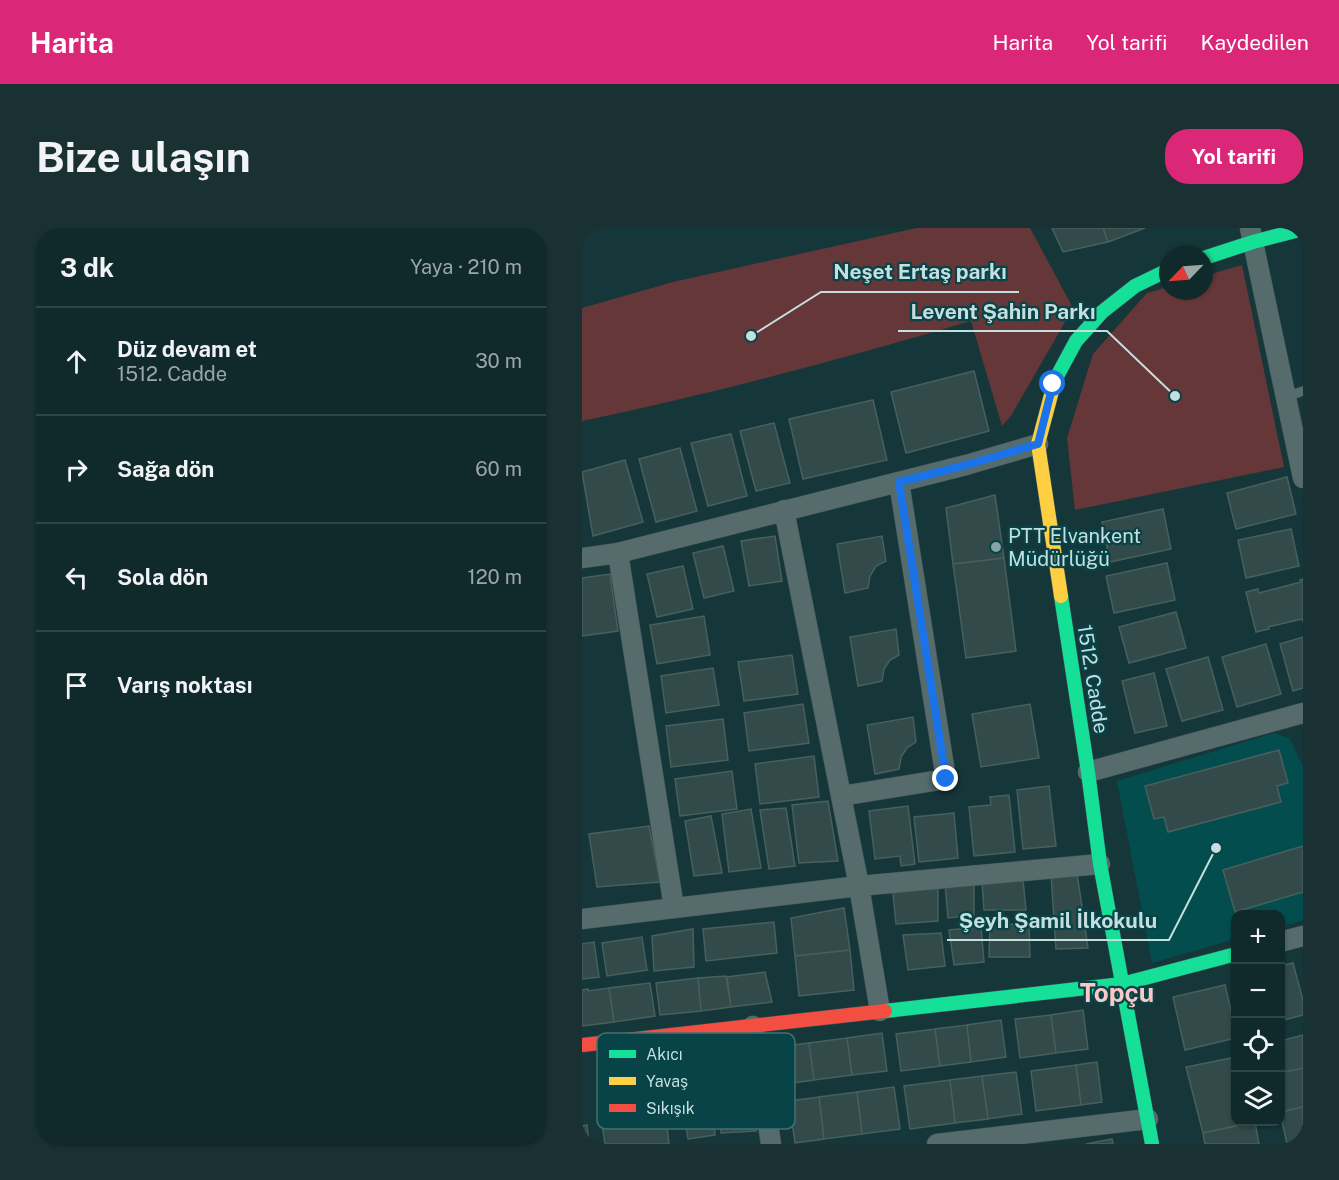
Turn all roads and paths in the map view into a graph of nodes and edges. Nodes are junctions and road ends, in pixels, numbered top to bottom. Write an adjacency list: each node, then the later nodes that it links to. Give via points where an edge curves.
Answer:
1 (1303, 229): 2 (street)
2 (1251, 235): 3 (street); 5 (street)
3 (1213, 254)
4 (1159, 274): 6 (street, 1512. Cadde, via 1135,286 1102,312 1076,341 1053,384)
5 (1294, 394): 7 (street, via 1293,416)
6 (1038, 444): 8 (street); 13 (street, 1512. Cadde)
7 (1303, 478)
8 (899, 482): 9 (street); 14 (street, via 946,779)
9 (784, 510): 10 (street); 14 (street)
10 (618, 553): 11 (street); 17 (street)
11 (582, 558)
12 (1303, 713): 13 (street)
13 (1088, 772): 15 (street, 1512. Cadde)
14 (841, 796): 16 (street)
15 (1100, 864): 16 (street); 22 (street, 1512. Cadde)
16 (859, 886): 17 (street); 23 (street)
17 (674, 908): 18 (street)
18 (582, 919)
19 (1303, 936): 20 (street)
20 (1285, 941)
21 (1231, 955): 22 (street)
22 (1122, 984): 23 (street); 29 (street, 1512. Cadde)
23 (880, 1011): 24 (street)
24 (753, 1026): 25 (street); 26 (street)
25 (690, 1033)
26 (754, 1033)
27 (597, 1043): 28 (street)
28 (582, 1045)
29 (1148, 1119): 31 (street); 34 (street, 1512. Cadde)
30 (769, 1129): 32 (street)
31 (963, 1142): 33 (street)
32 (771, 1144)
33 (938, 1144)
34 (1152, 1144)

